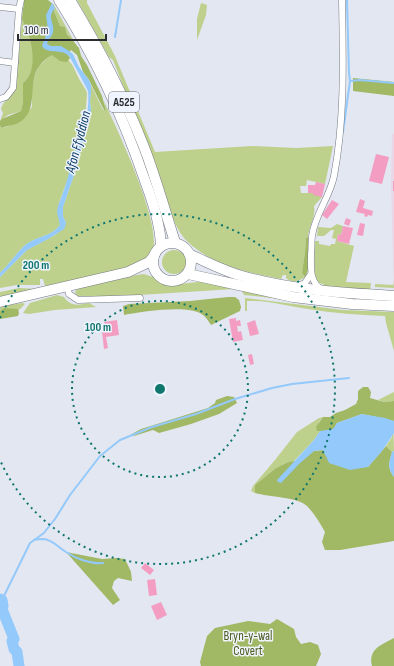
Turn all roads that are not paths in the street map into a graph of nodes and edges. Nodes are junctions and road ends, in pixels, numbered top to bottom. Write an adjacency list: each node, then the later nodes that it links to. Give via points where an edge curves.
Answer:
1 (21, 0): 6 (street)
2 (59, 0): 11 (main road, A525, via 101,75 127,132 154,206 161,233)
3 (70, 0): 10 (main road, A525, via 86,26 144,147)
4 (342, 0): 17 (street, via 343,57 338,151 330,191 315,221)
5 (0, 7): 6 (street)
6 (19, 9): 8 (street)
7 (0, 61): 8 (street)
8 (14, 63): 9 (street, via 13,88)
9 (0, 100)
10 (175, 242): 11 (main road); 12 (main road, via 185,247)
11 (161, 246): 13 (main road)
12 (191, 255): 16 (main road, via 191,268); 19 (main road, via 242,276)
13 (154, 256): 14 (main road); 15 (main road, via 149,262)
14 (155, 270): 15 (main road); 16 (main road, via 167,281 178,280)
15 (128, 272): 18 (main road)
16 (188, 274): 24 (main road, via 300,298)
17 (311, 274): 19 (street, via 304,283); 20 (street, via 317,286)
18 (67, 286): 22 (street, via 70,294 78,300); 23 (main road)
19 (296, 287): 20 (main road)
20 (324, 291): 21 (main road)
21 (394, 296)
22 (140, 298)
23 (0, 302)
24 (394, 306)

